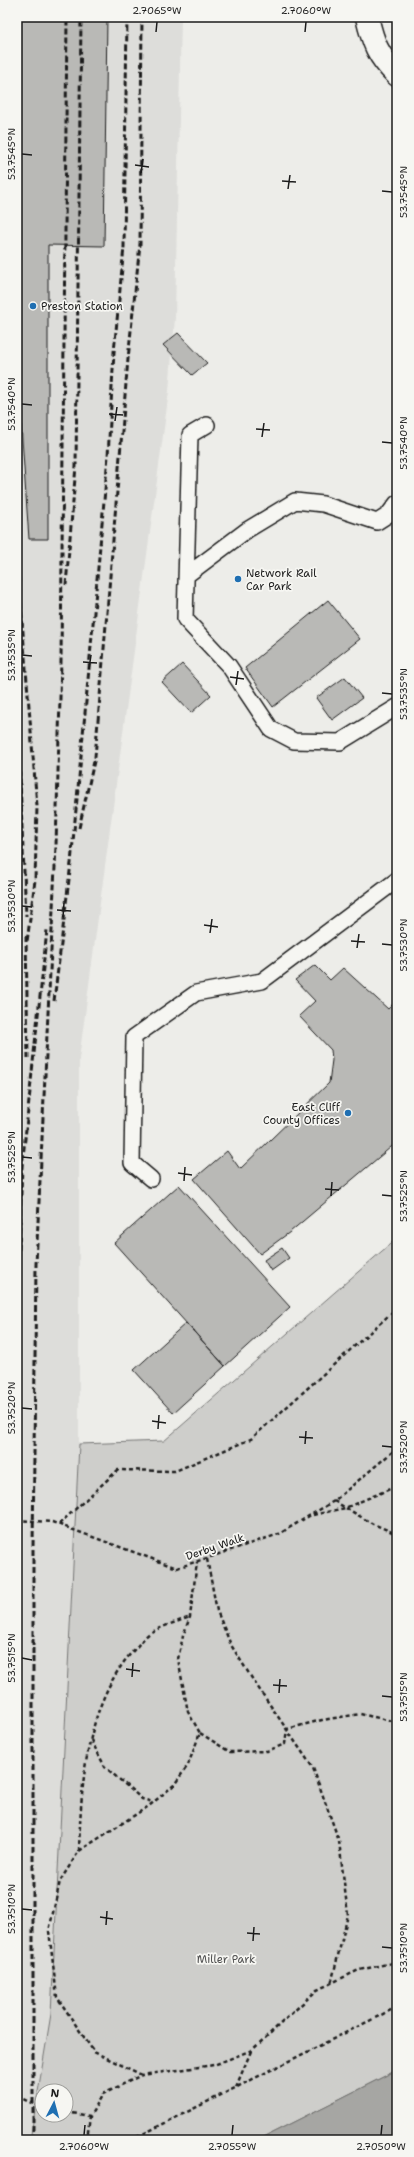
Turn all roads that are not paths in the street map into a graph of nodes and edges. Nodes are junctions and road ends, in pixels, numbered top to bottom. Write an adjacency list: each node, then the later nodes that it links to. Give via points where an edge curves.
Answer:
1 (367, 17): 2 (street, via 373,41)
2 (392, 67)
3 (208, 425): 5 (lane, via 190,435)
4 (397, 503): 5 (lane, via 377,522 324,504 295,501 247,530)
5 (187, 575): 6 (lane, via 185,619 230,666 271,729 294,741 340,742)
6 (397, 707)
7 (397, 880): 8 (lane, via 262,981 196,993 134,1037 132,1163)
8 (150, 1179)

